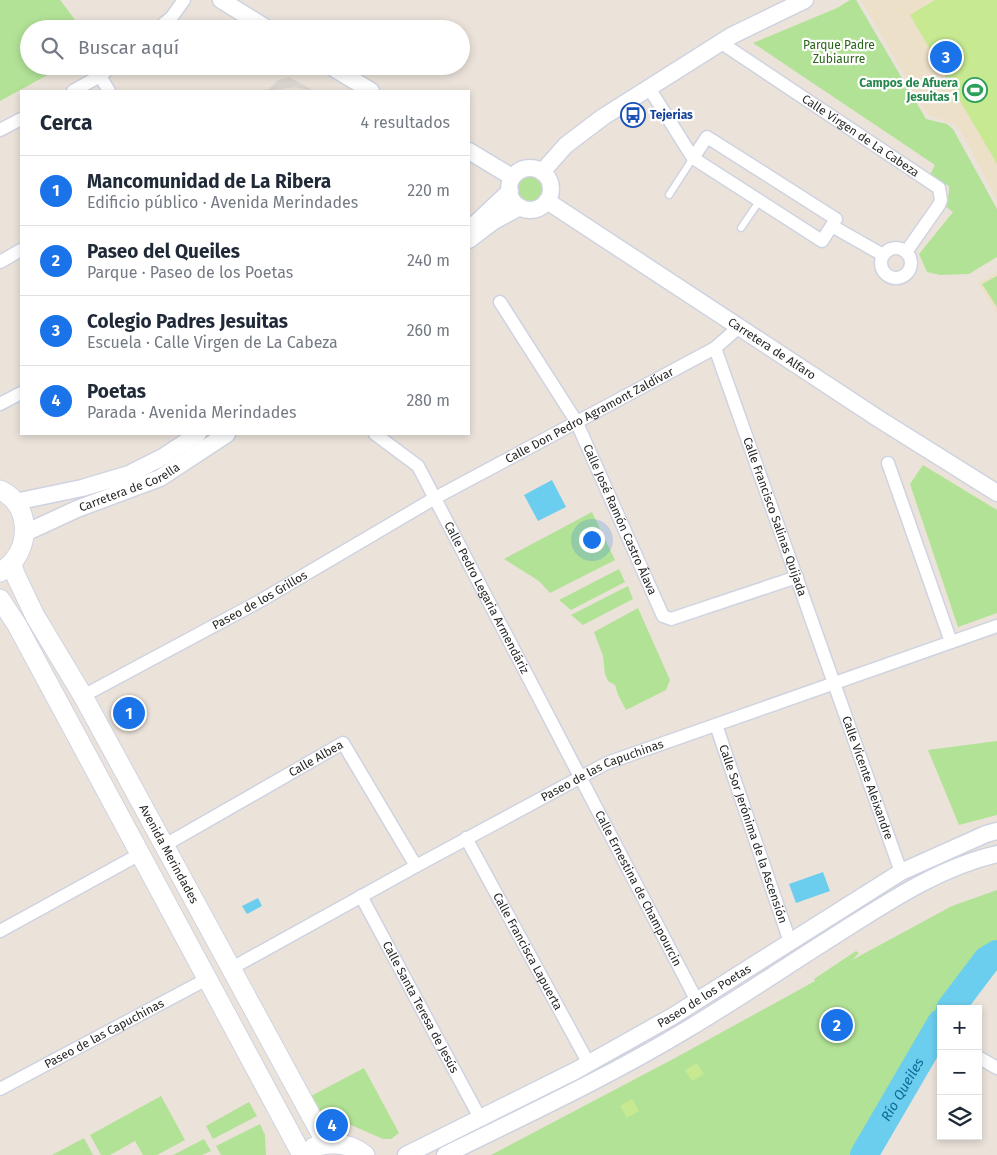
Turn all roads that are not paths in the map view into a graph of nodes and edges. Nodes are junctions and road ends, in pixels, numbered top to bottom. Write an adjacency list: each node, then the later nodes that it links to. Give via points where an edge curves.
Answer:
1 (184, 0): 4 (street)
2 (221, 0): 5 (street)
3 (797, 2): 6 (street)
4 (168, 20)
5 (253, 20)
6 (720, 42): 9 (street); 28 (street, Calle Virgen de La Cabeza, via 939,188 939,205)
7 (345, 75): 12 (street)
8 (100, 76): 10 (street); 11 (street)
9 (648, 88): 16 (street); 17 (street, via 566,145)
10 (75, 90)
11 (108, 90)
12 (369, 90)
13 (20, 120): 14 (street)
14 (0, 130)
15 (470, 152): 18 (street)
16 (693, 158): 19 (lane); 20 (street); 23 (street, via 707,137 836,220)
17 (542, 172): 18 (street, via 535,168 522,169); 21 (street, via 551,183)
18 (511, 184): 22 (street, via 510,195); 25 (street)
19 (669, 195)
20 (760, 200): 23 (street, via 822,241); 24 (lane)
21 (547, 201): 22 (street, via 537,208); 32 (street, Carretera de Alfaro)
22 (520, 207): 26 (street)
23 (832, 226): 29 (street)
24 (741, 228)
25 (470, 230)
26 (470, 239)
27 (20, 251): 30 (street)
28 (906, 252): 29 (street, via 895,248); 29 (street, via 911,258 911,269 894,279 885,274 881,265)
29 (883, 255)
30 (0, 262)
31 (500, 302): 36 (street, Calle José Ramón Castro Álava)
32 (739, 327): 33 (street, Calle Don Pedro Agramont Zaldívar); 42 (street, Carretera de Alfaro)
33 (716, 348): 36 (street, Calle Don Pedro Agramont Zaldívar); 47 (street, Calle Francisco Salinas Quijada)
34 (20, 394): 35 (street)
35 (0, 404)
36 (576, 421): 43 (street, Calle Don Pedro Agramont Zaldívar); 47 (street, Calle José Ramón Castro Álava, via 663,616 671,619)
37 (196, 435): 44 (street, Carretera de Corella, via 163,457 128,474 82,488)
38 (225, 435): 45 (street, Carretera de Corella, via 160,478)
39 (376, 435): 43 (street, Calle Pedro Legaria Armendáriz, via 418,466)
40 (888, 463): 50 (street)
41 (0, 490): 44 (main road)
42 (997, 493)
43 (434, 498): 52 (street, Paseo de los Grillos, via 260,601); 54 (street, Calle Pedro Legaria Armendáriz)
44 (15, 502): 45 (main road, via 23,516)
45 (25, 533): 46 (main road, via 21,550)
46 (6, 568): 52 (main road, Avenida Merindades, via 15,574 35,616)
47 (797, 577): 51 (street, Calle Francisco Salinas Quijada)
48 (0, 599): 58 (main road, Avenida Merindades, via 18,625)
49 (997, 626): 50 (street, Paseo de las Capuchinas)
50 (951, 642): 51 (street, Paseo de las Capuchinas)
51 (835, 684): 53 (street, Paseo de las Capuchinas); 61 (street, Calle Vicente Aleixandre)
52 (83, 696): 57 (main road, Avenida Merindades)
53 (716, 725): 54 (street, Paseo de las Capuchinas, via 607,763); 64 (street, Calle Sor Jerónima de la Ascensión)
54 (580, 776): 56 (street, Paseo de las Capuchinas); 67 (street, Calle Ernestina de Champourcin)
55 (997, 831): 61 (street, Paseo de los Poetas)
56 (466, 838): 60 (street, Paseo de las Capuchinas); 69 (street, Calle Francisca Lapuerta)
57 (165, 845): 60 (street, Calle Albea, via 343,743); 65 (main road, Avenida Merindades)
58 (140, 854): 63 (street); 66 (main road, Avenida Merindades)
59 (997, 854): 77 (street, Paseo de los Poetas, via 934,877 891,900 685,1031 574,1092)
60 (416, 866): 62 (street, Paseo de las Capuchinas)
61 (900, 872): 64 (street, Paseo de los Poetas)
62 (361, 896): 65 (street, Paseo de las Capuchinas); 72 (street, Calle Santa Teresa de Jesús)
63 (0, 931)
64 (790, 942): 67 (street, Paseo de los Poetas)
65 (232, 968): 73 (main road, Avenida Merindades)
66 (207, 979): 71 (street, Paseo de las Capuchinas); 74 (main road, Avenida Merindades)
67 (697, 1001): 69 (street, Paseo de los Poetas)
68 (982, 1060): 70 (street)
69 (588, 1064): 72 (street, Paseo de los Poetas)
70 (997, 1068)
71 (0, 1090)
72 (480, 1118): 76 (street, Paseo de los Poetas)
73 (326, 1143): 74 (main road); 75 (main road, via 341,1143)
74 (302, 1155)
75 (365, 1155)
76 (406, 1155)
77 (445, 1155)

